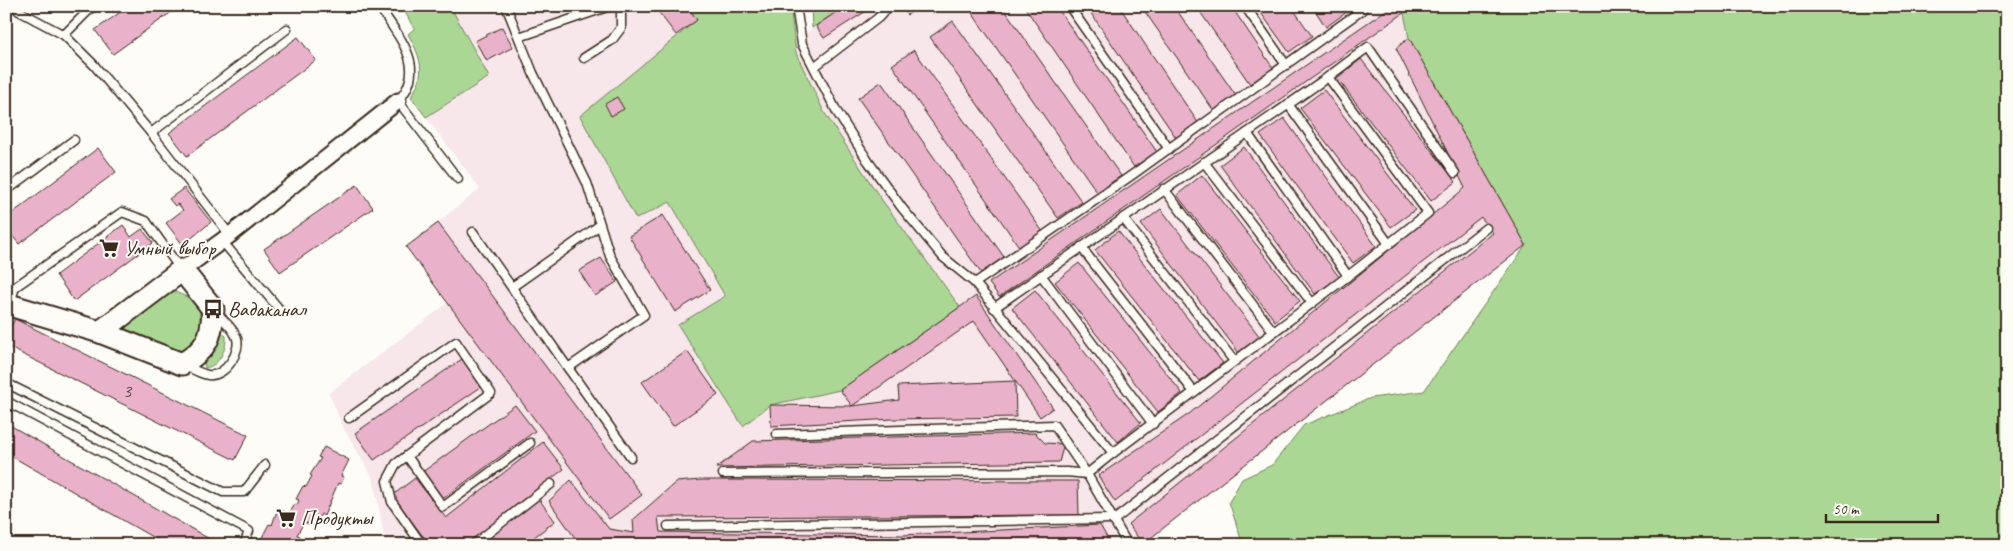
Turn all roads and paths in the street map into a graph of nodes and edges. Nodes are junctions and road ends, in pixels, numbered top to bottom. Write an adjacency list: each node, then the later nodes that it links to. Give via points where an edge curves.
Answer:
1 (16, 6): 13 (lane)
2 (93, 6): 13 (lane)
3 (380, 6): 19 (lane, via 413,69 411,81)
4 (506, 6): 14 (lane)
5 (610, 6): 14 (lane)
6 (621, 6): 15 (lane, via 621,28 612,40)
7 (796, 6): 17 (lane, via 802,44)
8 (889, 6): 17 (lane)
9 (1069, 6): 24 (lane)
10 (1245, 6): 16 (lane)
11 (1360, 6): 16 (lane, via 1362,10)
12 (287, 29): 22 (lane)
13 (64, 35): 22 (lane, via 94,65)
14 (519, 38): 31 (lane, via 587,183)
15 (584, 58)
16 (1286, 66): 24 (lane)
17 (814, 67): 40 (lane, via 837,112 902,208 943,257)
18 (1328, 77): 20 (lane); 26 (lane, via 1368,47); 35 (lane, via 1428,213)
19 (398, 101): 27 (lane); 34 (street)
20 (1288, 104): 21 (lane); 35 (lane)
21 (1246, 132): 25 (lane); 39 (lane)
22 (151, 133): 34 (lane)
23 (74, 140): 29 (lane)
24 (1169, 149): 40 (lane)
25 (1204, 162): 28 (lane); 42 (lane)
26 (1455, 172)
27 (458, 179)
28 (1164, 189): 30 (lane); 47 (lane)
29 (6, 191)
30 (1123, 218): 36 (lane); 49 (lane)
31 (600, 225): 41 (lane); 51 (lane, via 610,256 644,315)
32 (1486, 228): 66 (lane)
33 (473, 232): 41 (lane)
34 (226, 238): 37 (street); 46 (lane)
35 (1389, 244): 39 (lane)
36 (1080, 247): 38 (lane); 53 (lane)
37 (182, 270): 43 (lane, via 146,221 122,212 15,287); 45 (street); 48 (street)
38 (1041, 275): 44 (lane); 56 (lane)
39 (1348, 276): 42 (lane)
40 (975, 283): 44 (lane)
41 (512, 287): 51 (lane)
42 (1312, 303): 47 (lane)
43 (8, 304): 48 (street)
44 (994, 308): 59 (lane)
45 (213, 309): 50 (street, via 212,329 207,342); 50 (lane, via 237,337 238,346 232,360 216,375 208,376)
46 (280, 310)
47 (1273, 331): 49 (lane)
48 (100, 332): 50 (street)
49 (1234, 361): 53 (lane)
50 (182, 364)
51 (568, 368): 61 (lane)
52 (6, 383): 62 (lane, via 223,492 244,492)
53 (1194, 392): 56 (lane)
54 (6, 401): 68 (lane, via 249,531)
55 (349, 418): 60 (lane, via 456,342 491,393)
56 (1153, 424): 59 (lane)
57 (777, 434): 64 (lane, via 1054,425)
58 (530, 443): 60 (lane, via 443,507)
59 (1114, 452): 64 (lane)
60 (407, 456): 69 (lane, via 396,464 387,482 392,502)
61 (630, 457)
62 (265, 465)
63 (723, 474): 64 (lane)
64 (1087, 474): 66 (lane)
65 (551, 484): 70 (lane)
66 (1113, 520): 67 (lane); 71 (lane)
67 (668, 526)
68 (244, 545)
69 (422, 545)
70 (473, 545)
71 (1127, 545)

